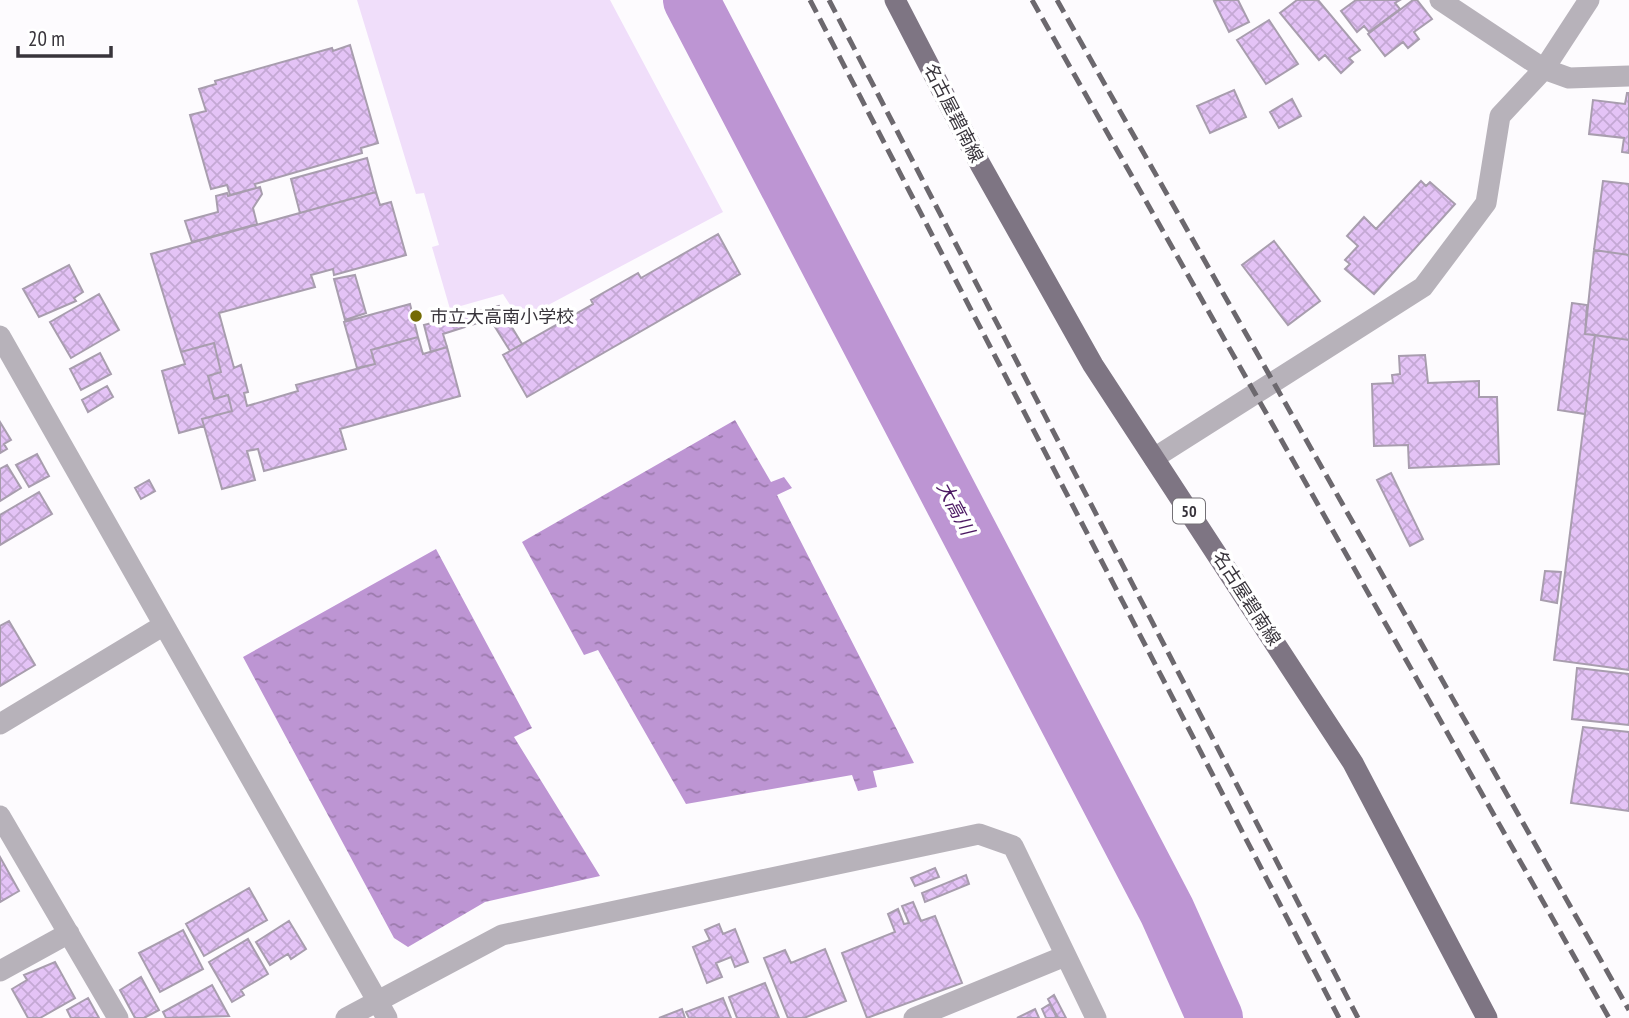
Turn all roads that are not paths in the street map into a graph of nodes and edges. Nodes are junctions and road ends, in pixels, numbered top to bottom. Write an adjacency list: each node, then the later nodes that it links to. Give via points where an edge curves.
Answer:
1 (895, 0): 7 (main road, 名古屋碧南線 / 50, via 1086,353)
2 (1440, 0): 4 (street)
3 (1590, 0): 4 (street)
4 (1544, 69): 5 (street, via 1569,78); 7 (street, via 1500,116 1486,203 1423,287)
5 (1629, 76)
6 (0, 336): 8 (street)
7 (1154, 458): 19 (main road, 名古屋碧南線 / 50, via 1353,763)
8 (164, 625): 9 (street); 14 (street)
9 (0, 724)
10 (0, 816): 11 (street)
11 (69, 933): 13 (street); 15 (street)
12 (1065, 956): 14 (street, via 1013,846 979,834 502,936); 17 (street); 18 (street)
13 (0, 971)
14 (382, 1009): 16 (street)
15 (118, 1018)
16 (346, 1018)
17 (914, 1018)
18 (1097, 1018)
19 (1487, 1018)

